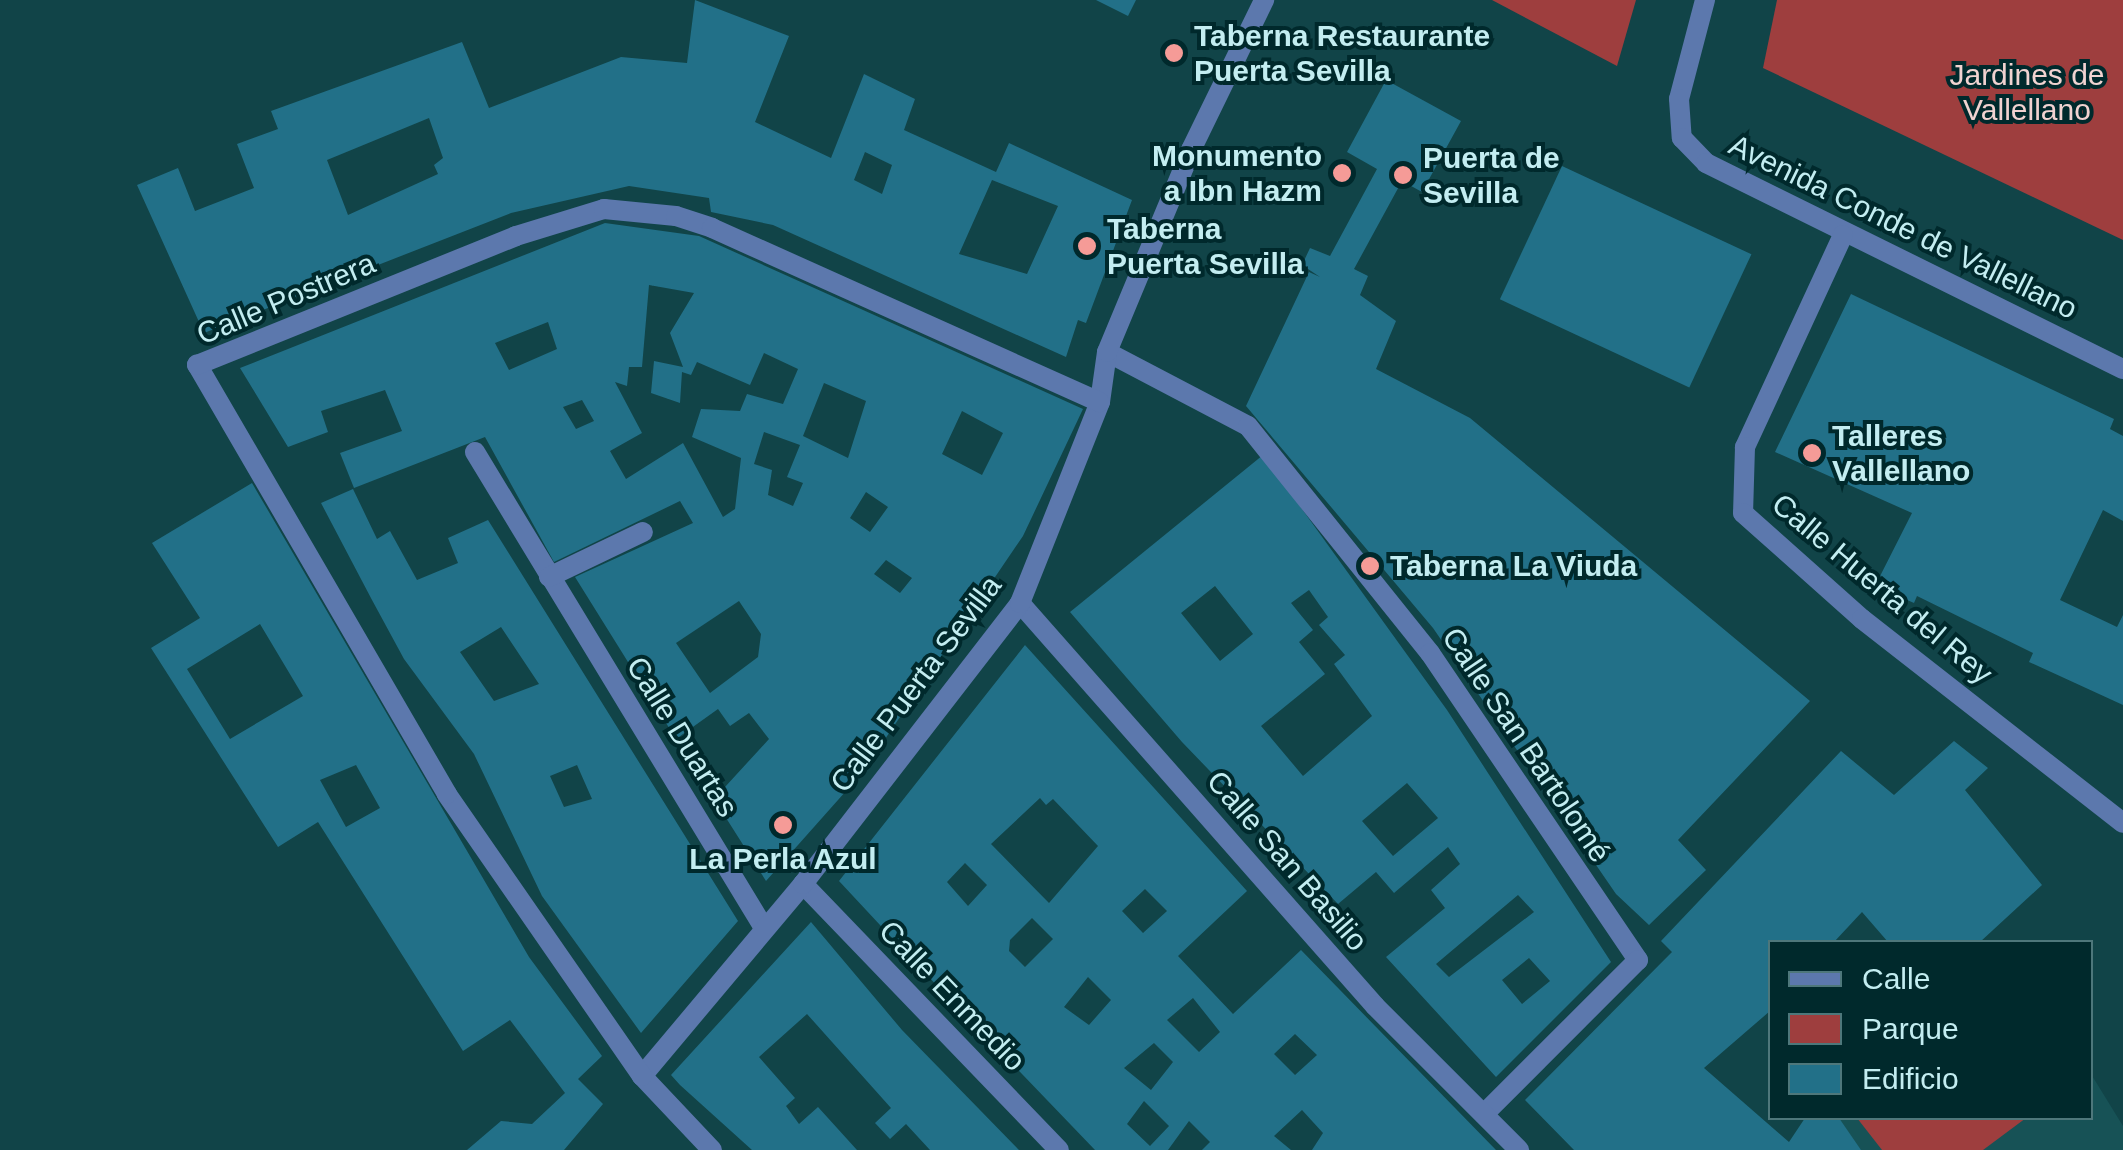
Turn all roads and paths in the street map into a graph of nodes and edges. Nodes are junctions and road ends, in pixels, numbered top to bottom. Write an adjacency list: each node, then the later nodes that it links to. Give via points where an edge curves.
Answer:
1 (1264, 0): 4 (street, Calle Puerta Sevilla, via 1191,150)
2 (1705, 0): 3 (street, Avenida Conde de Vallellano, via 1679,98 1682,138 1706,163)
3 (1844, 235): 5 (street, Avenida Conde de Vallellano); 11 (street, Calle Huerta del Rey, via 1745,447 1743,514 1862,619)
4 (1107, 352): 6 (street, Calle Puerta Sevilla); 15 (street, Calle San Bartolomé, via 1248,426 1430,653 1638,960)
5 (2123, 369)
6 (1100, 402): 10 (street, Calle Puerta Sevilla); 14 (street, Calle Postrera, via 712,228 676,216 604,209 516,236 196,365 448,794)
7 (475, 452): 9 (street, Calle Duartas)
8 (642, 532): 9 (street)
9 (549, 578): 13 (street, Calle Duartas)
10 (1020, 602): 12 (street, Calle Puerta Sevilla); 15 (street, Calle San Basilio, via 1375,1006)
11 (2123, 823)
12 (802, 884): 13 (street, Calle Puerta Sevilla); 17 (street, Calle Enmedio)
13 (764, 928): 14 (street, Calle Puerta Sevilla)
14 (642, 1076): 16 (street, Calle Postrera)
15 (1484, 1114): 18 (street, Calle San Basilio)
16 (712, 1150)
17 (1059, 1150)
18 (1519, 1150)

